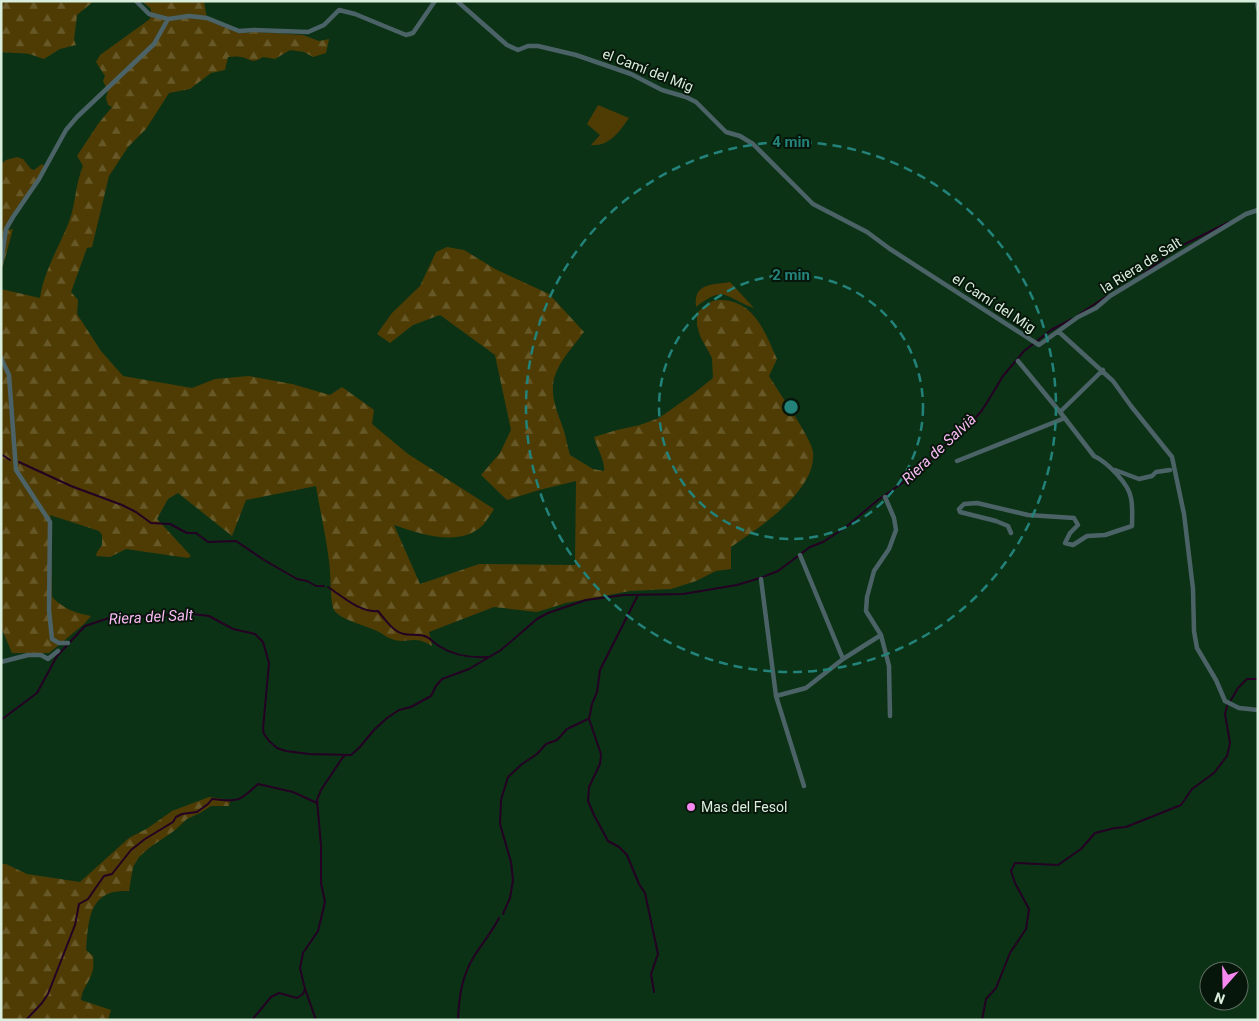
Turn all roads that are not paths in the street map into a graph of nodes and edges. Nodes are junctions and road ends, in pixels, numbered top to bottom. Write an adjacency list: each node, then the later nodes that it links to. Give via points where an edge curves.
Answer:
1 (136, 1): 6 (street, via 149,14)
2 (435, 1): 6 (street, via 410,35 339,10 324,25 308,32 239,31 207,18)
3 (456, 1): 10 (street, el Camí del Mig, via 507,45 518,50 538,46 576,56 631,74 662,90 686,96 726,132 753,144 813,204 867,232)
4 (1257, 1): 5 (street)
5 (1258, 9)
6 (168, 19): 8 (street, via 154,44 66,130 43,173 9,223)
7 (1258, 210): 9 (street, la Riera de Salt, via 1246,214 1110,296)
8 (1, 264)
9 (1059, 332): 10 (street, la Riera de Salt); 13 (street)
10 (1039, 345)
11 (1, 358): 24 (street, via 9,375 16,470 50,522 48,610 52,639)
12 (1018, 361): 14 (street)
13 (1103, 370): 14 (street); 29 (street, via 1172,457 1184,514 1198,648 1225,701 1239,708)
14 (1060, 412): 15 (street)
15 (1065, 418): 16 (street); 17 (street, via 1094,456)
16 (957, 461)
17 (1114, 470): 18 (street, via 1139,479); 20 (street, via 1131,496 1132,526 1105,535 1087,536 1073,545 1065,543 1078,524 1074,518 1028,515 977,503 964,504 959,509 960,512 1008,526)
18 (1170, 470)
19 (885, 497): 23 (street, via 896,530 889,549 874,571 866,611)
20 (1011, 533)
21 (800, 556): 26 (street)
22 (761, 579): 28 (street)
23 (881, 635): 26 (street); 30 (street, via 888,666)
24 (68, 643)
25 (58, 651): 27 (street, via 48,659 41,655 28,655)
26 (843, 659): 28 (street, via 806,688)
27 (1, 662)
28 (776, 696): 31 (street)
29 (1258, 710)
30 (890, 716)
31 (804, 786)

